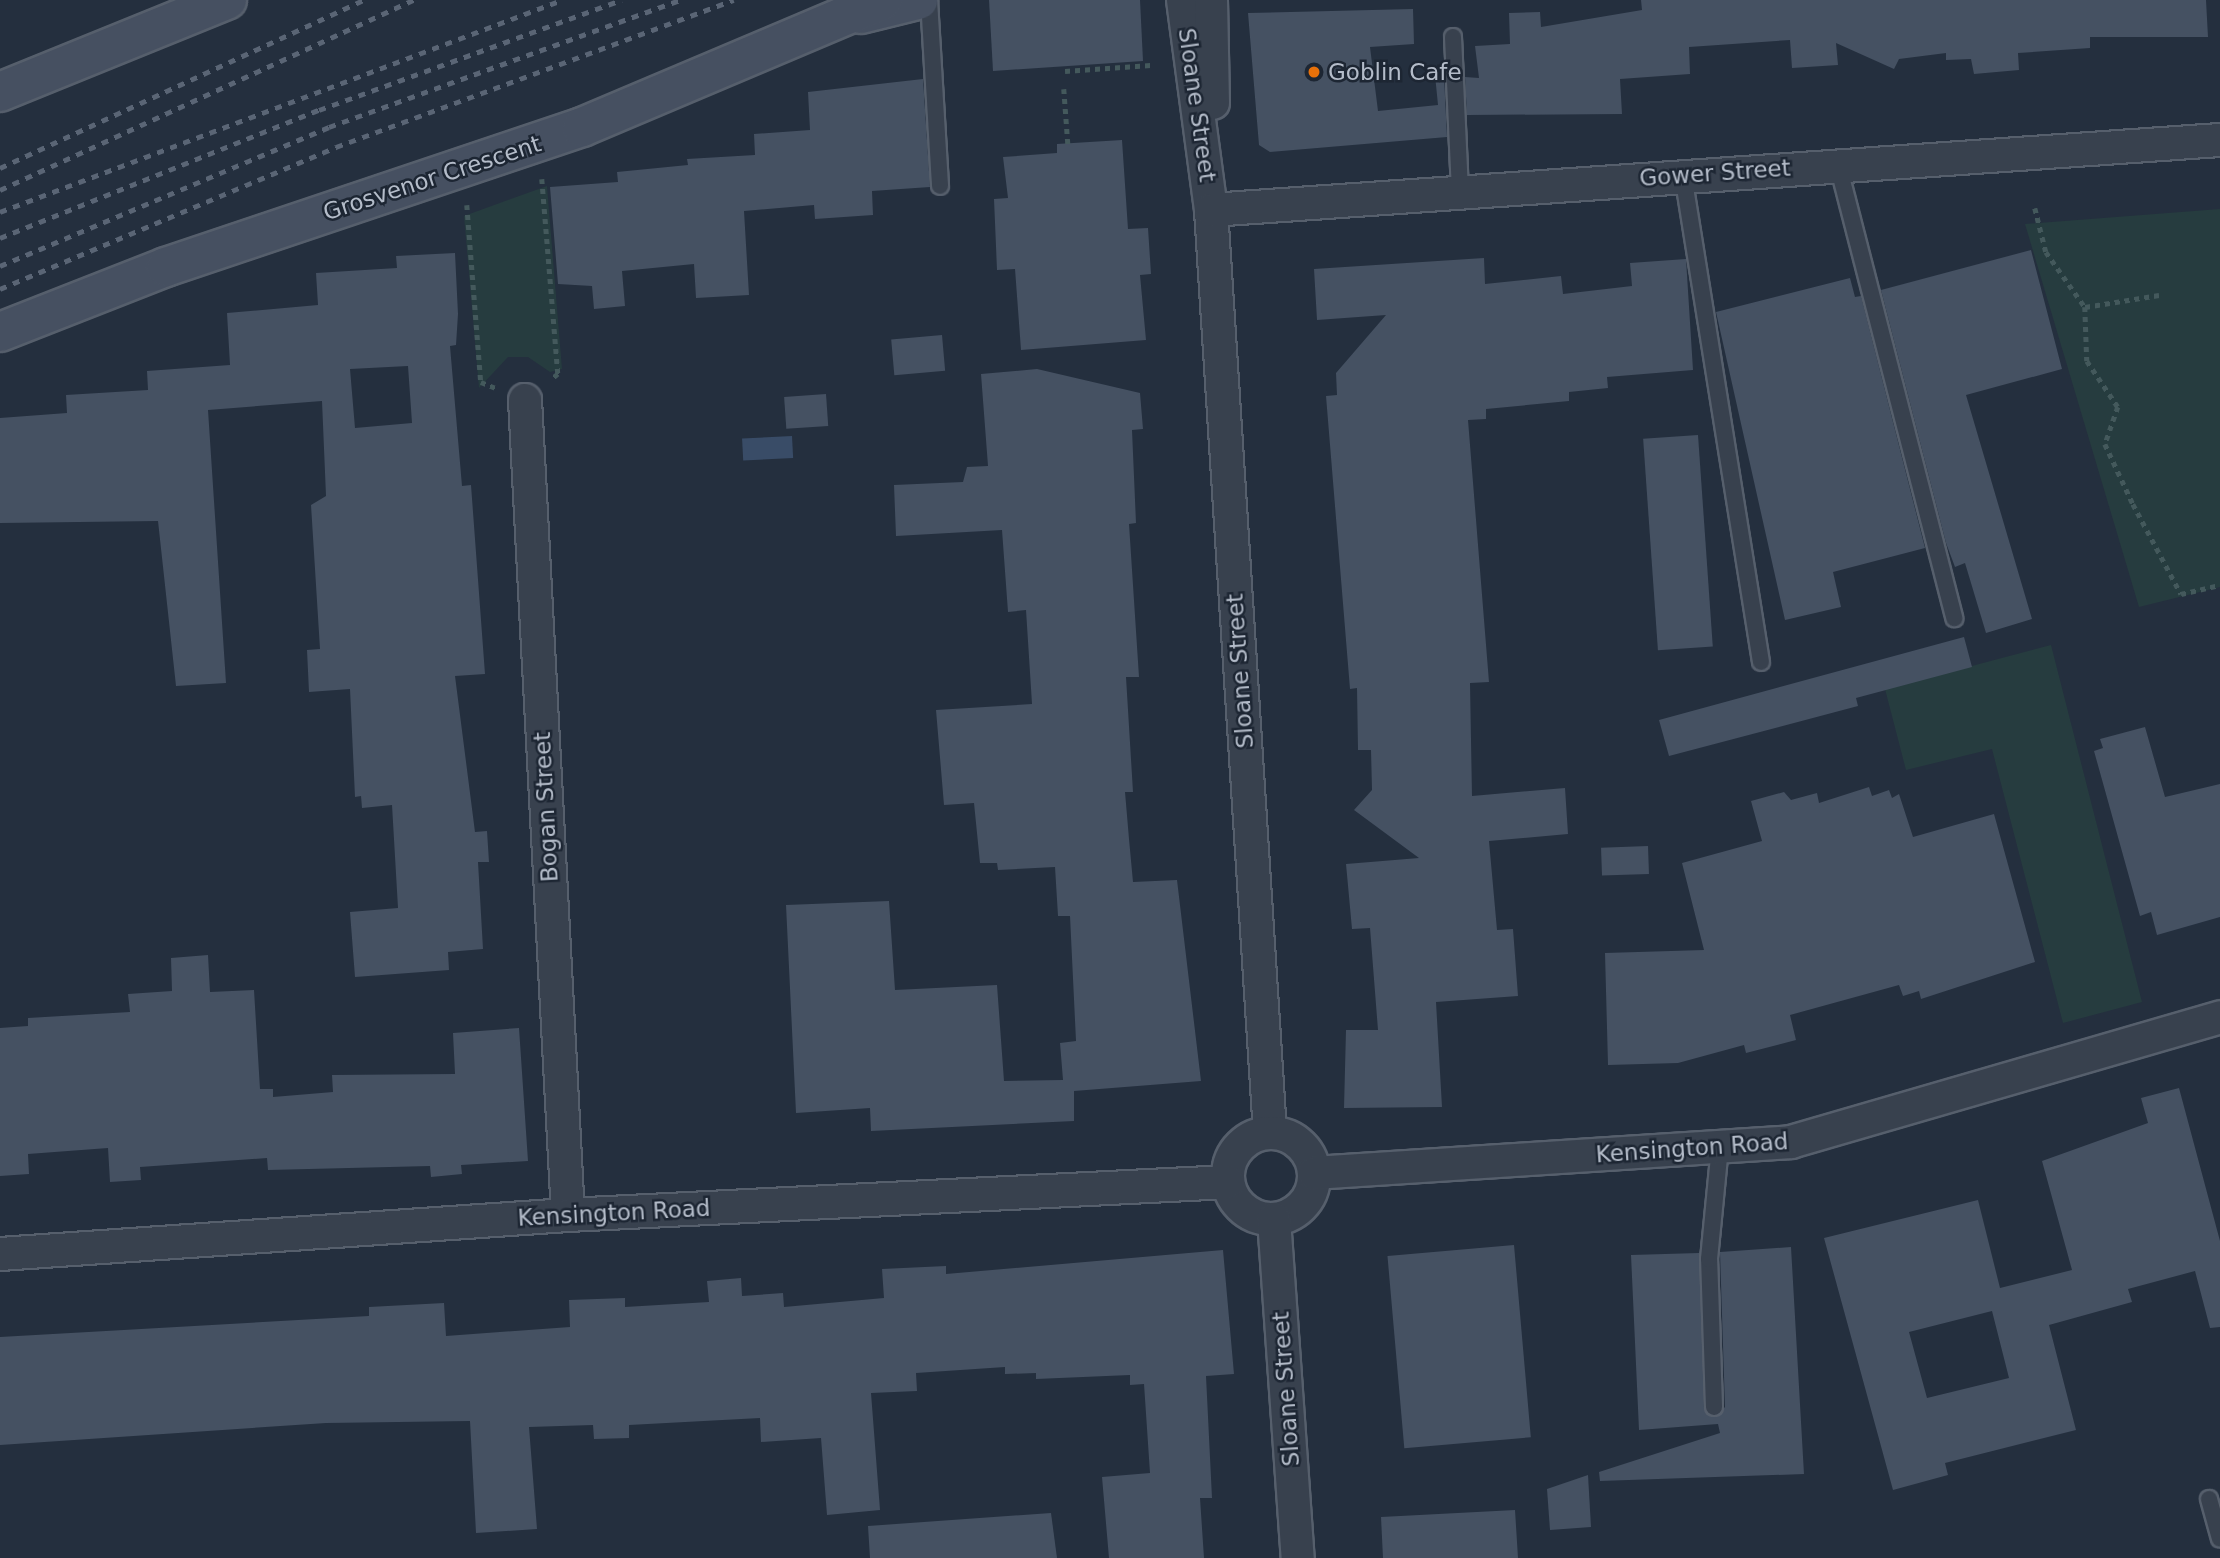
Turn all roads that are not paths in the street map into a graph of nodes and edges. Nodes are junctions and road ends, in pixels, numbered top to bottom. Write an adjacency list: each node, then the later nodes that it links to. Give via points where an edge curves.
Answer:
1 (227, 0): 8 (street)
2 (918, 0): 6 (street, Grosvenor Crescent)
3 (929, 0): 12 (lane)
4 (1183, 0): 14 (street, Sloane Street)
5 (1211, 0): 14 (street, Sloane Street)
6 (872, 7): 15 (street, Grosvenor Crescent, via 539,143 166,267)
7 (1453, 37): 13 (lane)
8 (0, 92)
9 (2220, 140): 10 (street, Gower Street)
10 (1838, 165): 11 (street, Gower Street); 17 (lane)
11 (1683, 175): 13 (street, Gower Street); 18 (lane)
12 (940, 186)
13 (1460, 189): 14 (street, Gower Street)
14 (1211, 210): 20 (street, Sloane Street)
15 (0, 332)
16 (525, 400): 24 (street, Bogan Street)
17 (1954, 618)
18 (1761, 662)
19 (2220, 1017): 21 (street, Kensington Road, via 1791,1142)
20 (1270, 1132): 22 (street, via 1305,1149); 23 (street, via 1234,1154)
21 (1720, 1147): 22 (street, Kensington Road); 27 (lane, via 1709,1259)
22 (1314, 1173): 25 (street, via 1299,1209)
23 (1228, 1182): 24 (street, Kensington Road); 25 (street, via 1249,1213)
24 (568, 1214): 26 (street, Kensington Road)
25 (1274, 1219): 30 (street, Sloane Street)
26 (0, 1254)
27 (1714, 1407)
28 (2209, 1499): 29 (lane)
29 (2220, 1539)
30 (1298, 1558)

